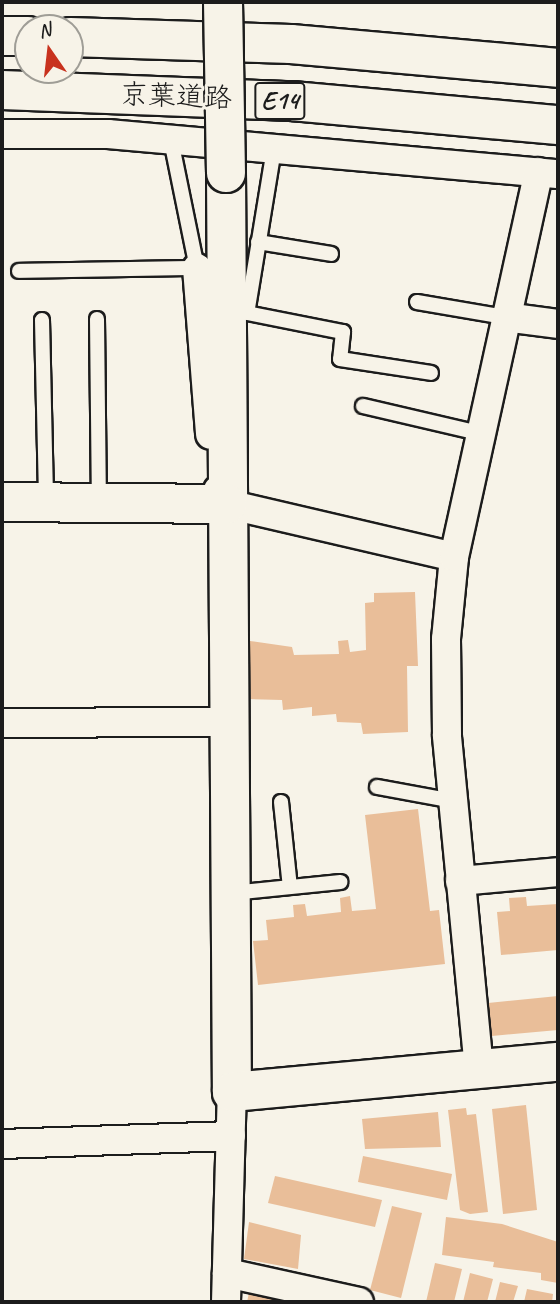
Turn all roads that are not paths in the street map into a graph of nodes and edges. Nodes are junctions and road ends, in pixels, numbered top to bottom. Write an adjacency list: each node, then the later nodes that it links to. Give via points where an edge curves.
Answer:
1 (223, 2): 25 (main road, bridge)
2 (84, 37): 3 (main road, 京葉道路 / E14, via 291,44)
3 (558, 68)
4 (2, 90): 5 (main road, 京葉道路 / E14, via 292,101)
5 (558, 125)
6 (2, 134): 7 (street)
7 (172, 140): 8 (street); 12 (lane)
8 (274, 149): 9 (street); 10 (lane)
9 (549, 173): 15 (street)
10 (258, 242): 11 (lane); 19 (lane, via 247,313 344,332 340,359)
11 (331, 254)
12 (197, 268): 13 (lane); 25 (street, via 212,481)
13 (19, 271)
14 (417, 302): 15 (lane)
15 (505, 317): 18 (street); 21 (street)
16 (97, 318): 24 (lane)
17 (42, 320): 23 (lane)
18 (558, 324)
19 (430, 373)
20 (363, 406): 21 (lane)
21 (480, 433): 26 (street)
22 (2, 502): 23 (main road)
23 (46, 502): 24 (main road)
24 (99, 502): 25 (main road)
25 (228, 505): 26 (street); 27 (main road)
26 (454, 557): 30 (street, via 446,639)
27 (230, 722): 28 (street); 36 (main road)
28 (2, 723)
29 (377, 787): 30 (lane)
30 (453, 801): 33 (street)
31 (281, 802): 35 (lane)
32 (558, 872): 33 (street)
33 (460, 881): 38 (street)
34 (340, 882): 35 (lane)
35 (290, 887): 36 (lane)
36 (231, 893): 39 (main road)
37 (558, 1062): 38 (main road)
38 (478, 1069): 39 (main road)
39 (232, 1092): 40 (street)
40 (231, 1136): 41 (street); 42 (street)
41 (2, 1144)
42 (227, 1273): 43 (street); 44 (street)
43 (226, 1302)
44 (359, 1302)

